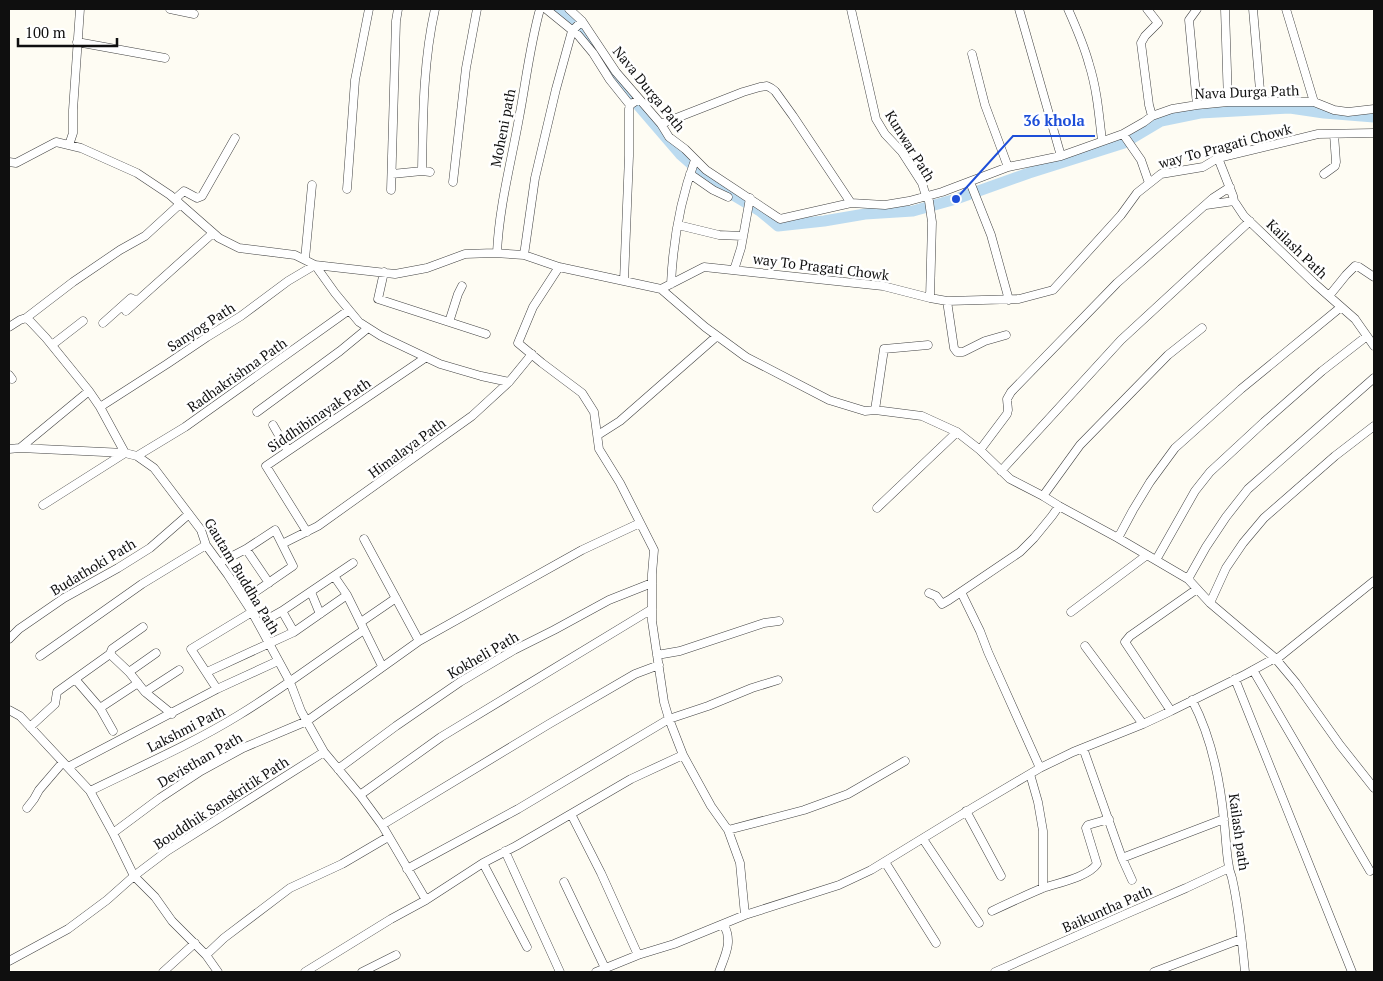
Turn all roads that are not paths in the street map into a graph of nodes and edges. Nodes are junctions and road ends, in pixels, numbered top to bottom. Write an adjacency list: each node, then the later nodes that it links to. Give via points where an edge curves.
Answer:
1 (80, 9): 21 (street)
2 (170, 9): 18 (street)
3 (369, 9): 52 (street, via 355,80)
4 (398, 9): 44 (street)
5 (435, 9): 44 (street, via 429,33 423,112 426,172)
6 (477, 9): 47 (street, via 466,68)
7 (540, 9): 65 (street, Moheni path, via 504,194)
8 (546, 9): 20 (street)
9 (569, 9): 19 (street, Nava Durga Path)
10 (851, 9): 54 (street, Kunwar Path, via 876,119 884,134 902,152 922,183)
11 (1019, 9): 39 (street)
12 (1068, 9): 37 (street, via 1090,64)
13 (1147, 9): 31 (street, via 1158,23 1141,43)
14 (1197, 9): 29 (street, via 1189,20)
15 (1224, 9): 25 (street)
16 (1254, 9): 26 (street)
17 (1286, 9): 27 (street)
18 (194, 14)
19 (582, 21): 20 (street); 24 (street, Nava Durga Path, via 616,72)
20 (572, 31): 28 (street, via 593,53); 66 (street, via 535,178)
21 (77, 42): 23 (street); 38 (street)
22 (972, 54): 43 (street, via 985,105)
23 (165, 58)
24 (640, 99): 28 (street); 32 (street, Nava Durga Path)
25 (1228, 102): 26 (street, Nava Durga Path); 29 (street, Nava Durga Path)
26 (1261, 102): 27 (street, Nava Durga Path)
27 (1314, 102): 30 (street, Nava Durga Path, via 1348,112)
28 (630, 105): 73 (street)
29 (1197, 105): 31 (street, Nava Durga Path)
30 (1374, 109)
31 (1152, 116): 34 (street, Nava Durga Path)
32 (660, 124): 41 (street, Nava Durga Path); 59 (street, via 767,86 775,91)
33 (1374, 133): 35 (street, way To Pragati Chowk)
34 (1123, 134): 37 (street, Nava Durga Path); 49 (street, via 1141,160)
35 (1334, 134): 40 (street, way To Pragati Chowk, via 1318,134); 46 (street, via 1336,162)
36 (236, 138): 58 (street, via 202,196 197,198 184,191)
37 (1102, 141): 39 (street, Nava Durga Path)
38 (70, 145): 42 (street, via 56,142 16,163); 58 (street, via 137,174)
39 (1061, 156): 43 (street, Nava Durga Path)
40 (1218, 158): 49 (street, way To Pragati Chowk, via 1203,167 1162,174); 51 (street, Kailash Path)
41 (694, 160): 45 (street); 56 (street, Nava Durga Path)
42 (9, 162)
43 (1008, 166): 48 (street, Nava Durga Path)
44 (392, 174): 53 (street)
45 (690, 174): 55 (street); 62 (street)
46 (1324, 174)
47 (453, 182)
48 (970, 182): 54 (street, Nava Durga Path); 80 (street, via 991,235)
49 (1149, 183): 80 (street, way To Pragati Chowk, via 1053,290)
50 (312, 186): 67 (street)
51 (1230, 188): 57 (street, Kailash Path); 60 (street)
52 (347, 189)
53 (391, 190)
54 (926, 196): 59 (street, Nava Durga Path, via 884,205); 78 (street, Kunwar Path, via 932,222)
55 (728, 198)
56 (750, 198): 59 (street, Nava Durga Path, via 780,219); 64 (street)
57 (1234, 201): 60 (street); 61 (street, Kailash Path)
58 (177, 202): 63 (street); 85 (street, via 145,236 72,282)
59 (851, 203)
60 (1206, 204): 113 (street, via 1117,283 1011,392 1006,414)
61 (1250, 221): 77 (street, Kailash Path); 117 (street, via 1121,340)
62 (678, 225): 64 (street, via 719,235); 74 (street)
63 (213, 233): 67 (street, via 239,248); 81 (street)
64 (743, 236): 70 (street)
65 (497, 254): 66 (street); 71 (street, via 465,254 427,268 395,274)
66 (524, 255): 69 (street)
67 (305, 259): 68 (street)
68 (315, 265): 71 (street); 84 (street); 104 (street, Sanyog Path)
69 (558, 267): 73 (street); 99 (street, via 533,307 518,343)
70 (734, 270): 74 (street, way To Pragati Chowk, via 704,267); 78 (street, way To Pragati Chowk, via 884,286)
71 (384, 272): 87 (street, via 378,299)
72 (1374, 277): 77 (street, via 1355,266)
73 (624, 281): 76 (street)
74 (671, 284): 76 (street, way To Pragati Chowk)
75 (462, 286): 87 (street)
76 (661, 289): 94 (street)
77 (1329, 296): 82 (street, Kailash Path)
78 (930, 298): 79 (street, way To Pragati Chowk)
79 (947, 300): 80 (street, way To Pragati Chowk); 93 (street, via 954,348 958,352)
80 (1009, 300)
81 (136, 301): 83 (street); 88 (street, via 131,298)
82 (1341, 307): 95 (street, Kailash Path); 125 (street, via 1175,448 1132,510)
83 (126, 310)
84 (349, 310): 90 (street); 116 (street, Radhakrishna Path, via 185,427)
85 (26, 318): 89 (street); 96 (street)
86 (83, 321): 96 (street)
87 (449, 322): 92 (street)
88 (103, 323)
89 (9, 327)
90 (368, 328): 100 (street); 106 (street)
91 (1202, 328): 118 (street, via 1168,355 1080,445)
92 (486, 334)
93 (1006, 335)
94 (718, 336): 105 (street, via 746,357 829,400 864,411); 110 (street, via 620,421)
95 (1367, 336): 98 (street, Kailash Path); 131 (street, via 1307,384 1210,472 1195,490)
96 (52, 345): 103 (street)
97 (928, 345): 105 (street, via 884,349)
98 (1374, 346)
99 (532, 354): 102 (street, Himalaya Path); 110 (street, via 582,394 594,412)
100 (425, 358): 102 (street); 114 (street, Siddhibinayak Path)
101 (1374, 378): 135 (street, via 1248,489 1206,547)
102 (509, 382): 124 (street, Himalaya Path, via 472,416)
103 (89, 391): 104 (street); 111 (street)
104 (100, 408): 115 (street)
105 (875, 410): 109 (street, via 922,416)
106 (257, 412)
107 (273, 425): 114 (street)
108 (1374, 426): 146 (street, via 1264,518 1226,568)
109 (957, 432): 113 (street); 121 (street)
110 (598, 435): 123 (street, via 599,449)
111 (20, 448): 112 (street); 115 (street)
112 (9, 449)
113 (980, 450): 117 (street)
114 (288, 451): 124 (street, Siddhibinayak Path, via 266,466)
115 (125, 453): 116 (street); 119 (street)
116 (137, 456): 122 (street, Gautam Buddha Path, via 154,468)
117 (1001, 471): 118 (street)
118 (1043, 496): 120 (street)
119 (43, 506)
120 (1059, 506): 125 (street); 141 (street, via 1020,552)
121 (878, 508)
122 (189, 514): 128 (street, Gautam Buddha Path, via 201,530); 158 (street, Budathoki Path, via 150,548 64,598 19,629)
123 (640, 523): 138 (street, via 654,550); 159 (street, Devisthan Path, via 582,550)
124 (307, 532): 127 (street, Himalaya Path)
125 (1118, 538): 130 (street)
126 (364, 539): 144 (street)
127 (282, 544): 129 (street, via 275,530); 137 (street, via 293,566)
128 (206, 545): 132 (street, Gautam Buddha Path); 165 (street, via 142,584)
129 (246, 549): 132 (street); 137 (street)
130 (1147, 555): 131 (street); 150 (street)
131 (1156, 560): 135 (street)
132 (220, 563): 145 (street, Gautam Buddha Path)
133 (353, 563): 134 (street)
134 (334, 576): 140 (street); 143 (street)
135 (1188, 579): 139 (street)
136 (1374, 581): 166 (street)
137 (269, 583): 145 (street)
138 (652, 583): 147 (street); 197 (street, Kokheli Path, via 609,600 514,650 460,682)
139 (1197, 589): 146 (street); 184 (street, via 1125,642)
140 (311, 592): 148 (street); 151 (street)
141 (961, 592): 142 (street, via 942,604); 196 (street)
142 (929, 593)
143 (347, 595): 151 (street); 153 (street)
144 (396, 598): 153 (street); 159 (street)
145 (245, 600): 149 (street, Gautam Buddha Path)
146 (1210, 603): 166 (street)
147 (652, 608): 164 (street); 201 (street, via 441,737)
148 (282, 611): 154 (street); 157 (street)
149 (252, 612): 154 (street, Gautam Buddha Path); 173 (street, via 191,649)
150 (1071, 612)
151 (320, 614): 157 (street)
152 (779, 620): 164 (street)
153 (360, 622): 156 (street)
154 (259, 624): 160 (street, Gautam Buddha Path)
155 (143, 627): 163 (street, via 112,649)
156 (364, 630): 169 (street); 177 (street, Lakshmi Path)
157 (294, 632): 160 (street)
158 (9, 640)
159 (419, 641): 169 (street, Devisthan Path)
160 (268, 644): 167 (street, Gautam Buddha Path); 173 (street)
161 (1085, 646): 188 (street)
162 (156, 653): 172 (street)
163 (110, 654): 172 (street); 174 (street)
164 (657, 655): 168 (street)
165 (40, 656)
166 (1275, 658): 171 (street); 199 (street)
167 (278, 661): 177 (street, Gautam Buddha Path); 179 (street, Lakshmi Path)
168 (659, 665): 186 (street); 207 (street, via 628,678)
169 (382, 666): 187 (street, Devisthan Path)
170 (179, 670): 180 (street)
171 (1253, 670): 175 (street); 218 (street)
172 (129, 672): 178 (street)
173 (207, 672): 179 (street)
174 (75, 679): 182 (street); 189 (street, via 57,692 55,704)
175 (1235, 679): 181 (street); 248 (street)
176 (778, 680): 186 (street)
177 (290, 682): 187 (street, Gautam Buddha Path); 200 (street, Lakshmi Path, via 215,729)
178 (138, 683): 180 (street); 182 (street)
179 (217, 689): 185 (street, Lakshmi Path)
180 (146, 692): 185 (street)
181 (1192, 700): 184 (street); 206 (street, Kailash path, via 1218,772)
182 (100, 708): 190 (street)
183 (9, 710): 189 (street, via 20,716)
184 (1171, 711): 188 (street)
185 (172, 714): 195 (street, Lakshmi Path)
186 (669, 719): 193 (street); 217 (street, via 518,809)
187 (307, 721): 192 (street, Gautam Buddha Path); 209 (street, Devisthan Path, via 243,748 201,771)
188 (1143, 724): 191 (street)
189 (32, 730): 195 (street)
190 (113, 731)
191 (1084, 748): 196 (street); 205 (street)
192 (324, 752): 197 (street, Gautam Buddha Path); 219 (street, Bouddhik Sanskritik Path, via 168,850)
193 (684, 755): 204 (street, via 631,779); 208 (street, via 711,806)
194 (905, 761): 208 (street, via 848,794 804,810)
195 (66, 764): 200 (street); 202 (street, via 39,790)
196 (1040, 768): 198 (street)
197 (338, 769): 201 (street, Gautam Buddha Path)
198 (1030, 774): 203 (street); 223 (street, via 1043,831)
199 (1374, 788)
200 (90, 791): 209 (street)
201 (360, 796): 207 (street, Gautam Buddha Path)
202 (27, 808)
203 (966, 812): 211 (street); 220 (street)
204 (570, 814): 212 (street); 235 (street)
205 (1109, 819): 213 (street); 223 (street, via 1086,828 1095,867)
206 (1224, 819): 213 (street); 216 (street, Kailash path)
207 (382, 825): 210 (street, Gautam Buddha Path)
208 (728, 830): 226 (street, via 740,863)
209 (113, 833): 219 (street)
210 (388, 837): 217 (street, Gautam Buddha Path); 233 (street, via 342,864 290,888)
211 (923, 839): 214 (street); 227 (street)
212 (505, 851): 215 (street); 242 (street)
213 (1122, 858): 221 (street)
214 (885, 862): 226 (street, via 839,885); 230 (street)
215 (483, 863): 224 (street); 232 (street)
216 (1229, 868): 229 (street, Kailash path); 245 (street, Baikuntha Path)
217 (406, 869): 224 (street, Gautam Buddha Path)
218 (1370, 871)
219 (134, 876): 231 (street); 236 (street, Bouddhik Sanskritik Path, via 68,929)
220 (1001, 876)
221 (1132, 880)
222 (564, 882): 237 (street)
223 (1043, 888): 225 (street)
224 (426, 900): 240 (street)
225 (992, 911)
226 (745, 916): 228 (street)
227 (979, 923)
228 (724, 925): 235 (street); 244 (street, via 729,934 728,946)
229 (1241, 939): 246 (street); 247 (street, Kailash path)
230 (936, 943)
231 (196, 944): 233 (street); 238 (street)
232 (528, 947)
233 (206, 955): 239 (street)
234 (396, 955): 241 (street)
235 (638, 955): 237 (street)
236 (9, 961)
237 (605, 968): 243 (street)
238 (163, 972)
239 (218, 972)
240 (305, 972)
241 (362, 972)
242 (560, 972)
243 (596, 972)
244 (719, 972)
245 (995, 972)
246 (1154, 972)
247 (1245, 972)
248 (1352, 972)

